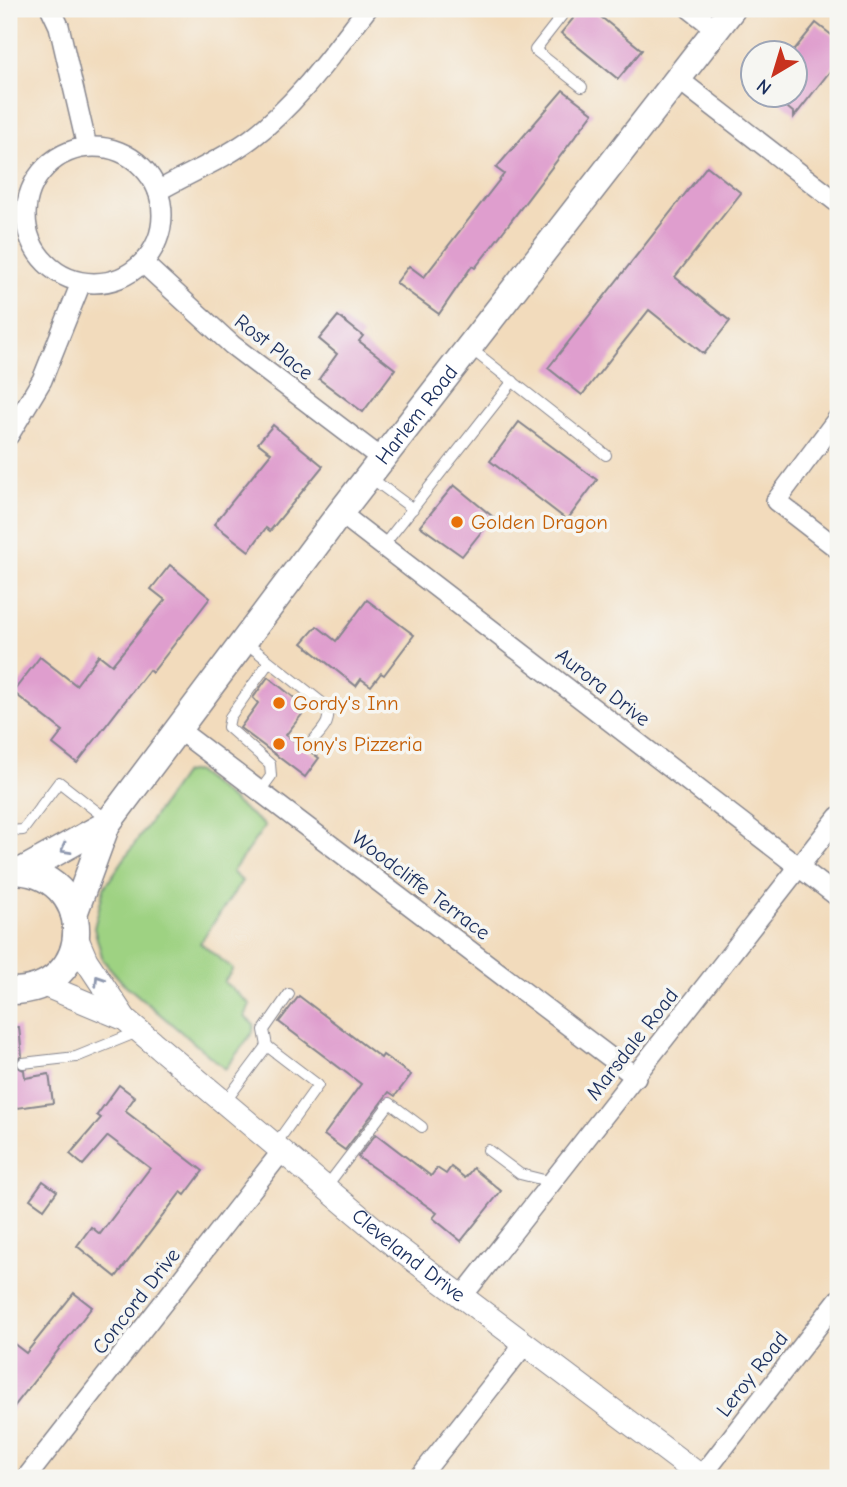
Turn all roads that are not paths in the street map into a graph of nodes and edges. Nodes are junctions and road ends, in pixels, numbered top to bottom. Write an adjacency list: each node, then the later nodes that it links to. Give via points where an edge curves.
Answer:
1 (51, 9): 8 (street, via 59,26)
2 (367, 9): 9 (street, via 278,116 211,164)
3 (566, 9): 7 (lane, via 535,50)
4 (690, 9): 5 (street)
5 (724, 19): 6 (main road, Harlem Road)
6 (678, 79): 10 (street); 14 (main road, Harlem Road)
7 (582, 88)
8 (86, 147): 9 (street, via 127,156 146,171); 11 (street, via 64,154 38,174)
9 (158, 191): 12 (street, via 162,220 156,244)
10 (838, 204)
11 (17, 218): 13 (street, via 48,267)
12 (143, 263): 13 (street, via 105,283); 19 (street, Rost Place)
13 (81, 283): 17 (street, via 42,380)
14 (469, 348): 15 (lane); 19 (main road, Harlem Road)
15 (513, 382): 18 (lane); 20 (lane)
16 (838, 418): 23 (street, via 776,500)
17 (9, 435)
18 (606, 455)
19 (376, 468): 20 (lane); 21 (main road, Harlem Road)
20 (413, 509): 22 (lane)
21 (340, 513): 22 (street, Aurora Drive); 24 (main road, Harlem Road)
22 (383, 546): 32 (street, Aurora Drive)
23 (838, 549)
24 (244, 642): 25 (lane); 26 (main road, Harlem Road)
25 (269, 662): 27 (lane, via 326,706 329,721); 28 (lane, via 230,717 228,727 270,764 271,776)
26 (179, 730): 28 (street, Woodcliffe Terrace); 30 (main road, Harlem Road)
27 (312, 743)
28 (260, 791): 42 (street, Woodcliffe Terrace)
29 (838, 817): 32 (street, Marsdale Road)
30 (108, 823): 31 (lane, via 60,782 23,830); 33 (main road, Harlem Road, one-way to 33); 35 (main road, Harlem Road)
31 (9, 831)
32 (799, 867): 34 (street, Aurora Drive); 42 (street, Marsdale Road)
33 (15, 871): 35 (main road, via 49,880 60,889)
34 (838, 897)
35 (76, 926): 36 (main road, Harlem Road, via 69,961); 39 (street, Cleveland Drive, one-way to 35, via 86,960)
36 (44, 985): 37 (main road); 39 (street, Cleveland Drive)
37 (9, 991)
38 (289, 994): 40 (lane, via 264,1030)
39 (133, 1025): 41 (lane, via 76,1057); 43 (street, Cleveland Drive)
40 (267, 1046): 43 (lane); 45 (lane, via 318,1085)
41 (23, 1063)
42 (636, 1077): 47 (street, Marsdale Road)
43 (225, 1102): 45 (street, Cleveland Drive)
44 (422, 1128): 48 (lane, via 390,1103)
45 (278, 1148): 48 (street, Cleveland Drive); 52 (street, Concord Drive)
46 (488, 1150): 47 (lane, via 520,1174)
47 (552, 1182): 49 (street, Marsdale Road)
48 (326, 1188): 49 (street, Cleveland Drive)
49 (461, 1298): 51 (street, Cleveland Drive)
50 (838, 1300): 54 (street, Leroy Road)
51 (524, 1345): 53 (street); 54 (street, Cleveland Drive)
52 (26, 1478)
53 (419, 1478)
54 (702, 1478)

